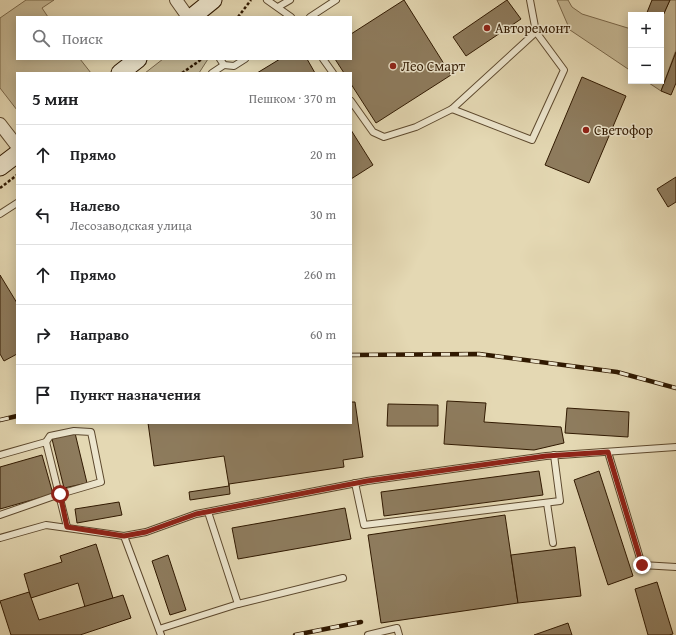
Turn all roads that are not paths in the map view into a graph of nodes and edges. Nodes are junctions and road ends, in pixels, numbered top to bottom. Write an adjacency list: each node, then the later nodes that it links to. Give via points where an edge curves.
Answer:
1 (176, 0): 8 (street)
2 (213, 0): 9 (main road)
3 (267, 0): 7 (lane)
4 (290, 0): 7 (lane)
5 (336, 0): 11 (lane)
6 (530, 0): 12 (lane)
7 (278, 8): 10 (lane)
8 (187, 16)
9 (193, 16)
10 (290, 16)
11 (312, 16)
12 (536, 32): 22 (lane); 22 (lane, via 564,70 532,140)
13 (137, 60): 18 (main road)
14 (221, 60): 17 (lane)
15 (243, 60): 17 (lane, via 234,66)
16 (324, 60): 20 (lane)
17 (224, 65): 19 (lane)
18 (121, 72)
19 (214, 72)
20 (332, 72)
21 (352, 102): 22 (lane, via 373,132 384,137 391,137 416,127)
22 (452, 109)
23 (0, 124): 24 (street)
24 (16, 154): 25 (main road)
25 (0, 167)
26 (16, 204): 27 (lane)
27 (0, 214)
28 (46, 442): 31 (lane); 34 (lane); 34 (lane, via 50,436 74,431 91,432 101,482)
29 (676, 447): 30 (lane)
30 (608, 452): 32 (lane); 42 (lane, via 642,565)
31 (0, 454)
32 (554, 456): 33 (lane); 35 (lane, via 560,501)
33 (356, 483): 35 (lane, via 364,525); 36 (lane)
34 (60, 494): 37 (lane); 38 (lane)
35 (547, 503): 41 (lane)
36 (208, 512): 39 (lane, via 146,532); 44 (lane)
37 (0, 515)
38 (67, 527): 39 (lane); 40 (lane, via 46,524)
39 (124, 536): 45 (lane)
40 (0, 538)
41 (553, 543)
42 (676, 567)
43 (343, 578): 44 (lane)
44 (238, 604): 45 (lane)
45 (160, 632)
46 (368, 635): 47 (lane, via 397,628)
47 (399, 635)

